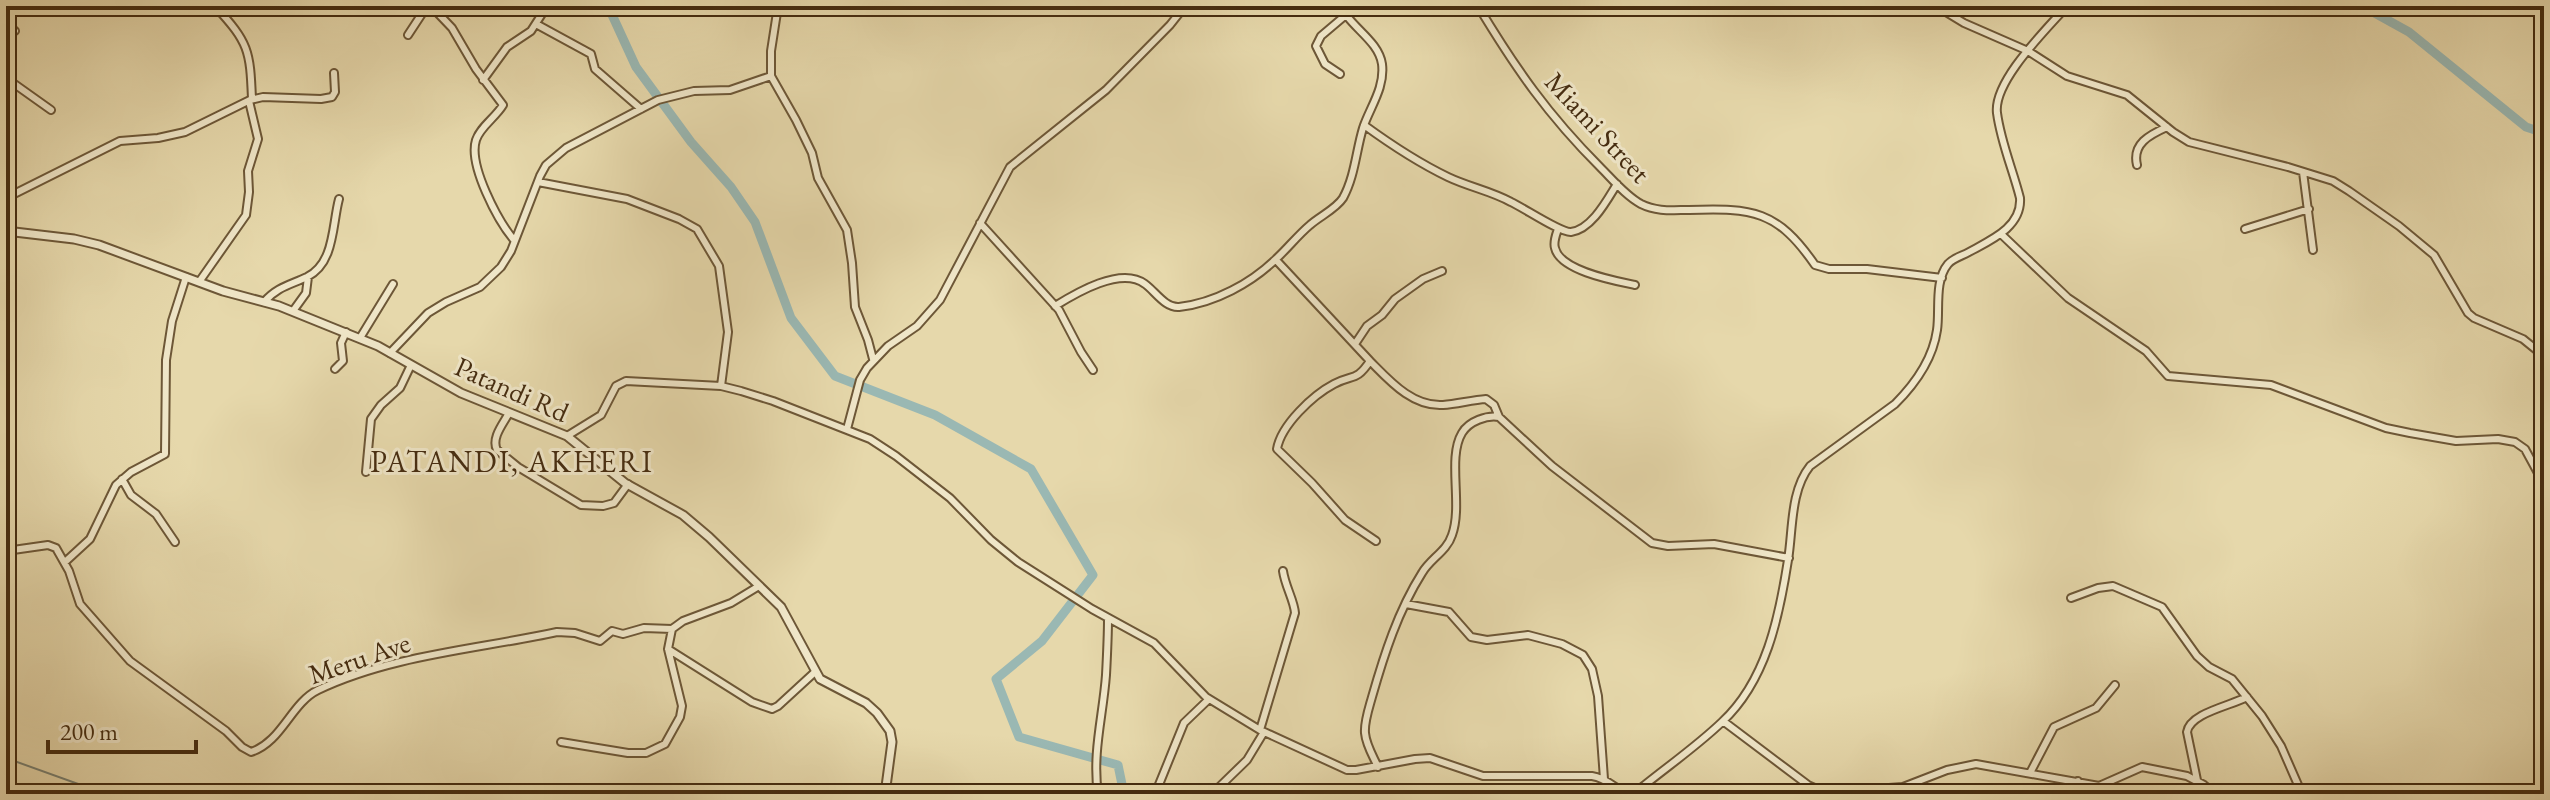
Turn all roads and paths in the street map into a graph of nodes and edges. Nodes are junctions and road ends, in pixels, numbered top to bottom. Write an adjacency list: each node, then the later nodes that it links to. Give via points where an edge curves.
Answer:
1 (215, 6): 21 (street, via 248,50)
2 (429, 6): 14 (street); 20 (street, via 452,28)
3 (547, 6): 12 (street)
4 (778, 6): 18 (street)
5 (1185, 6): 33 (street, via 1106,90 1013,163)
6 (1354, 6): 10 (street)
7 (1478, 6): 29 (street, Miami Street, via 1546,110)
8 (1936, 6): 15 (street)
9 (2067, 6): 15 (street)
10 (1347, 14): 17 (street, via 1316,46 1325,64); 24 (street, via 1382,62 1377,98)
11 (6, 24): 13 (street)
12 (536, 24): 20 (street, via 507,47); 22 (street, via 591,54 595,69)
13 (15, 31)
14 (408, 35)
15 (2028, 51): 25 (street, via 2072,79 2127,95); 37 (street, via 1997,100 2021,205)
16 (334, 73): 21 (street, via 332,97)
17 (1340, 74)
18 (771, 76): 22 (street, via 730,90 665,98); 56 (street, via 847,230 855,307)
19 (6, 78): 23 (street)
20 (483, 80): 38 (street, via 503,106 476,139 477,163 497,218)
21 (251, 100): 30 (street, via 185,132 120,141); 45 (street, via 258,139 248,171 246,215)
22 (641, 109): 28 (street, via 566,148 546,165)
23 (51, 110)
24 (1364, 125): 34 (street, via 1450,178 1508,200); 40 (street, via 1343,199)
25 (2167, 127): 26 (street, via 2140,144); 27 (street, via 2189,142)
26 (2137, 165)
27 (2303, 172): 32 (street); 55 (street, via 2333,181 2390,219 2434,255 2468,313 2523,339)
28 (538, 182): 38 (street); 61 (street, via 627,199 697,229 719,266 728,332)
29 (1617, 184): 34 (street, via 1584,226 1569,232); 44 (street, Miami Street, via 1652,208 1728,209 1764,216 1782,226 1822,268)
30 (6, 198)
31 (339, 199): 43 (street, via 328,255)
32 (2309, 209): 35 (street); 39 (street)
33 (980, 223): 49 (street); 56 (street, via 940,300 917,326)
34 (1558, 229): 47 (street, via 1554,246 1560,257 1580,270)
35 (2245, 229)
36 (6, 231): 42 (street, Patandi Rd, via 99,245)
37 (2001, 234): 44 (street, via 1950,262); 67 (street, via 2068,298 2141,347 2168,376 2271,385 2410,433 2456,441 2508,440 2525,449)
38 (514, 240): 54 (street, via 507,260 484,283 428,313)
39 (2313, 250)
40 (1276, 260): 49 (street, via 1225,295 1180,307 1131,278 1086,287); 53 (street)
41 (1442, 271): 53 (street, via 1395,299)
42 (186, 277): 45 (street, Patandi Rd); 69 (street, via 166,360 165,454)
43 (308, 277): 48 (street, via 278,289); 50 (street, via 306,293)
44 (1942, 278): 75 (street, via 1933,348 1907,391 1807,468 1795,504)
45 (199, 282): 48 (street, Patandi Rd)
46 (393, 284): 52 (street)
47 (1635, 285)
48 (264, 302): 50 (street, Patandi Rd)
49 (1055, 306): 60 (street)
50 (293, 311): 51 (street, Patandi Rd)
51 (346, 332): 52 (street, Patandi Rd); 59 (street, via 343,361)
52 (360, 338): 54 (street, Patandi Rd)
53 (1355, 344): 57 (street)
54 (390, 353): 58 (street, Patandi Rd)
55 (2544, 356)
56 (873, 360): 64 (street, via 860,380)
57 (1370, 361): 63 (street, via 1420,401 1437,405 1486,399); 72 (street, via 1356,377 1335,383 1297,414 1277,447 1345,520)
58 (411, 365): 62 (street, Patandi Rd); 68 (street, via 400,388 371,419)
59 (335, 369)
60 (1093, 370)
61 (721, 386): 64 (street); 65 (street, via 626,381 616,386 601,415)
62 (509, 413): 65 (street, Patandi Rd); 70 (street, via 495,448 563,496 581,505 603,506 615,502)
63 (1499, 417): 75 (street, via 1552,466 1652,543 1714,544); 80 (street, via 1474,422 1462,432 1454,532 1423,571)
64 (847, 429): 81 (street, via 927,479 1018,562)
65 (567, 436): 70 (street, Patandi Rd)
66 (2544, 452): 67 (street)
67 (2534, 464): 71 (street)
68 (366, 472)
69 (122, 479): 73 (street); 76 (street, via 112,490 97,529)
70 (628, 484): 78 (street, Patandi Rd, via 683,515)
71 (2544, 484)
72 (1376, 541)
73 (175, 542)
74 (6, 551): 76 (street, via 50,545)
75 (1789, 558): 88 (street, via 1763,663)
76 (65, 562): 82 (street, Meru Ave, via 80,604 130,661 248,751 274,736 311,694 361,673 557,632 600,641 612,631)
77 (1283, 571): 89 (street, via 1295,613)
78 (759, 586): 82 (street); 84 (street, Patandi Rd, via 781,607)
79 (2071, 598): 86 (street, via 2113,586 2159,604 2197,656 2232,679)
80 (1406, 604): 91 (street, via 1383,658 1365,725); 93 (street, via 1449,612 1471,637 1528,635 1583,655 1596,684)
81 (1108, 618): 87 (street, via 1154,643); 99 (street, via 1095,772)
82 (672, 629): 83 (street)
83 (668, 649): 84 (street, via 772,709); 90 (street, via 682,706 665,744 646,753 628,753)
84 (815, 672): 98 (street, Patandi Rd, via 866,703 890,731)
85 (2115, 685): 92 (street, via 2096,708 2054,727)
86 (2247, 697): 94 (street, via 2188,725); 103 (street, via 2281,746)
87 (1209, 699): 89 (street); 96 (street, via 1184,723)
88 (1723, 721): 92 (street, via 1824,792 1903,787 1976,764); 97 (street, via 1641,788)
89 (1262, 731): 91 (street, via 1347,770); 100 (street, via 1247,760)
90 (561, 742)
91 (1378, 767): 93 (street, via 1430,758 1483,776)
92 (2030, 773): 95 (street)
93 (1604, 779): 97 (street)
94 (2197, 780): 95 (street, via 2142,767 2103,785); 102 (street)
95 (2078, 781): 101 (street)
96 (1158, 787)
97 (1623, 793)
98 (885, 794)
99 (1098, 794)
100 (1212, 794)
101 (2083, 794)
102 (2215, 794)
103 (2302, 794)

